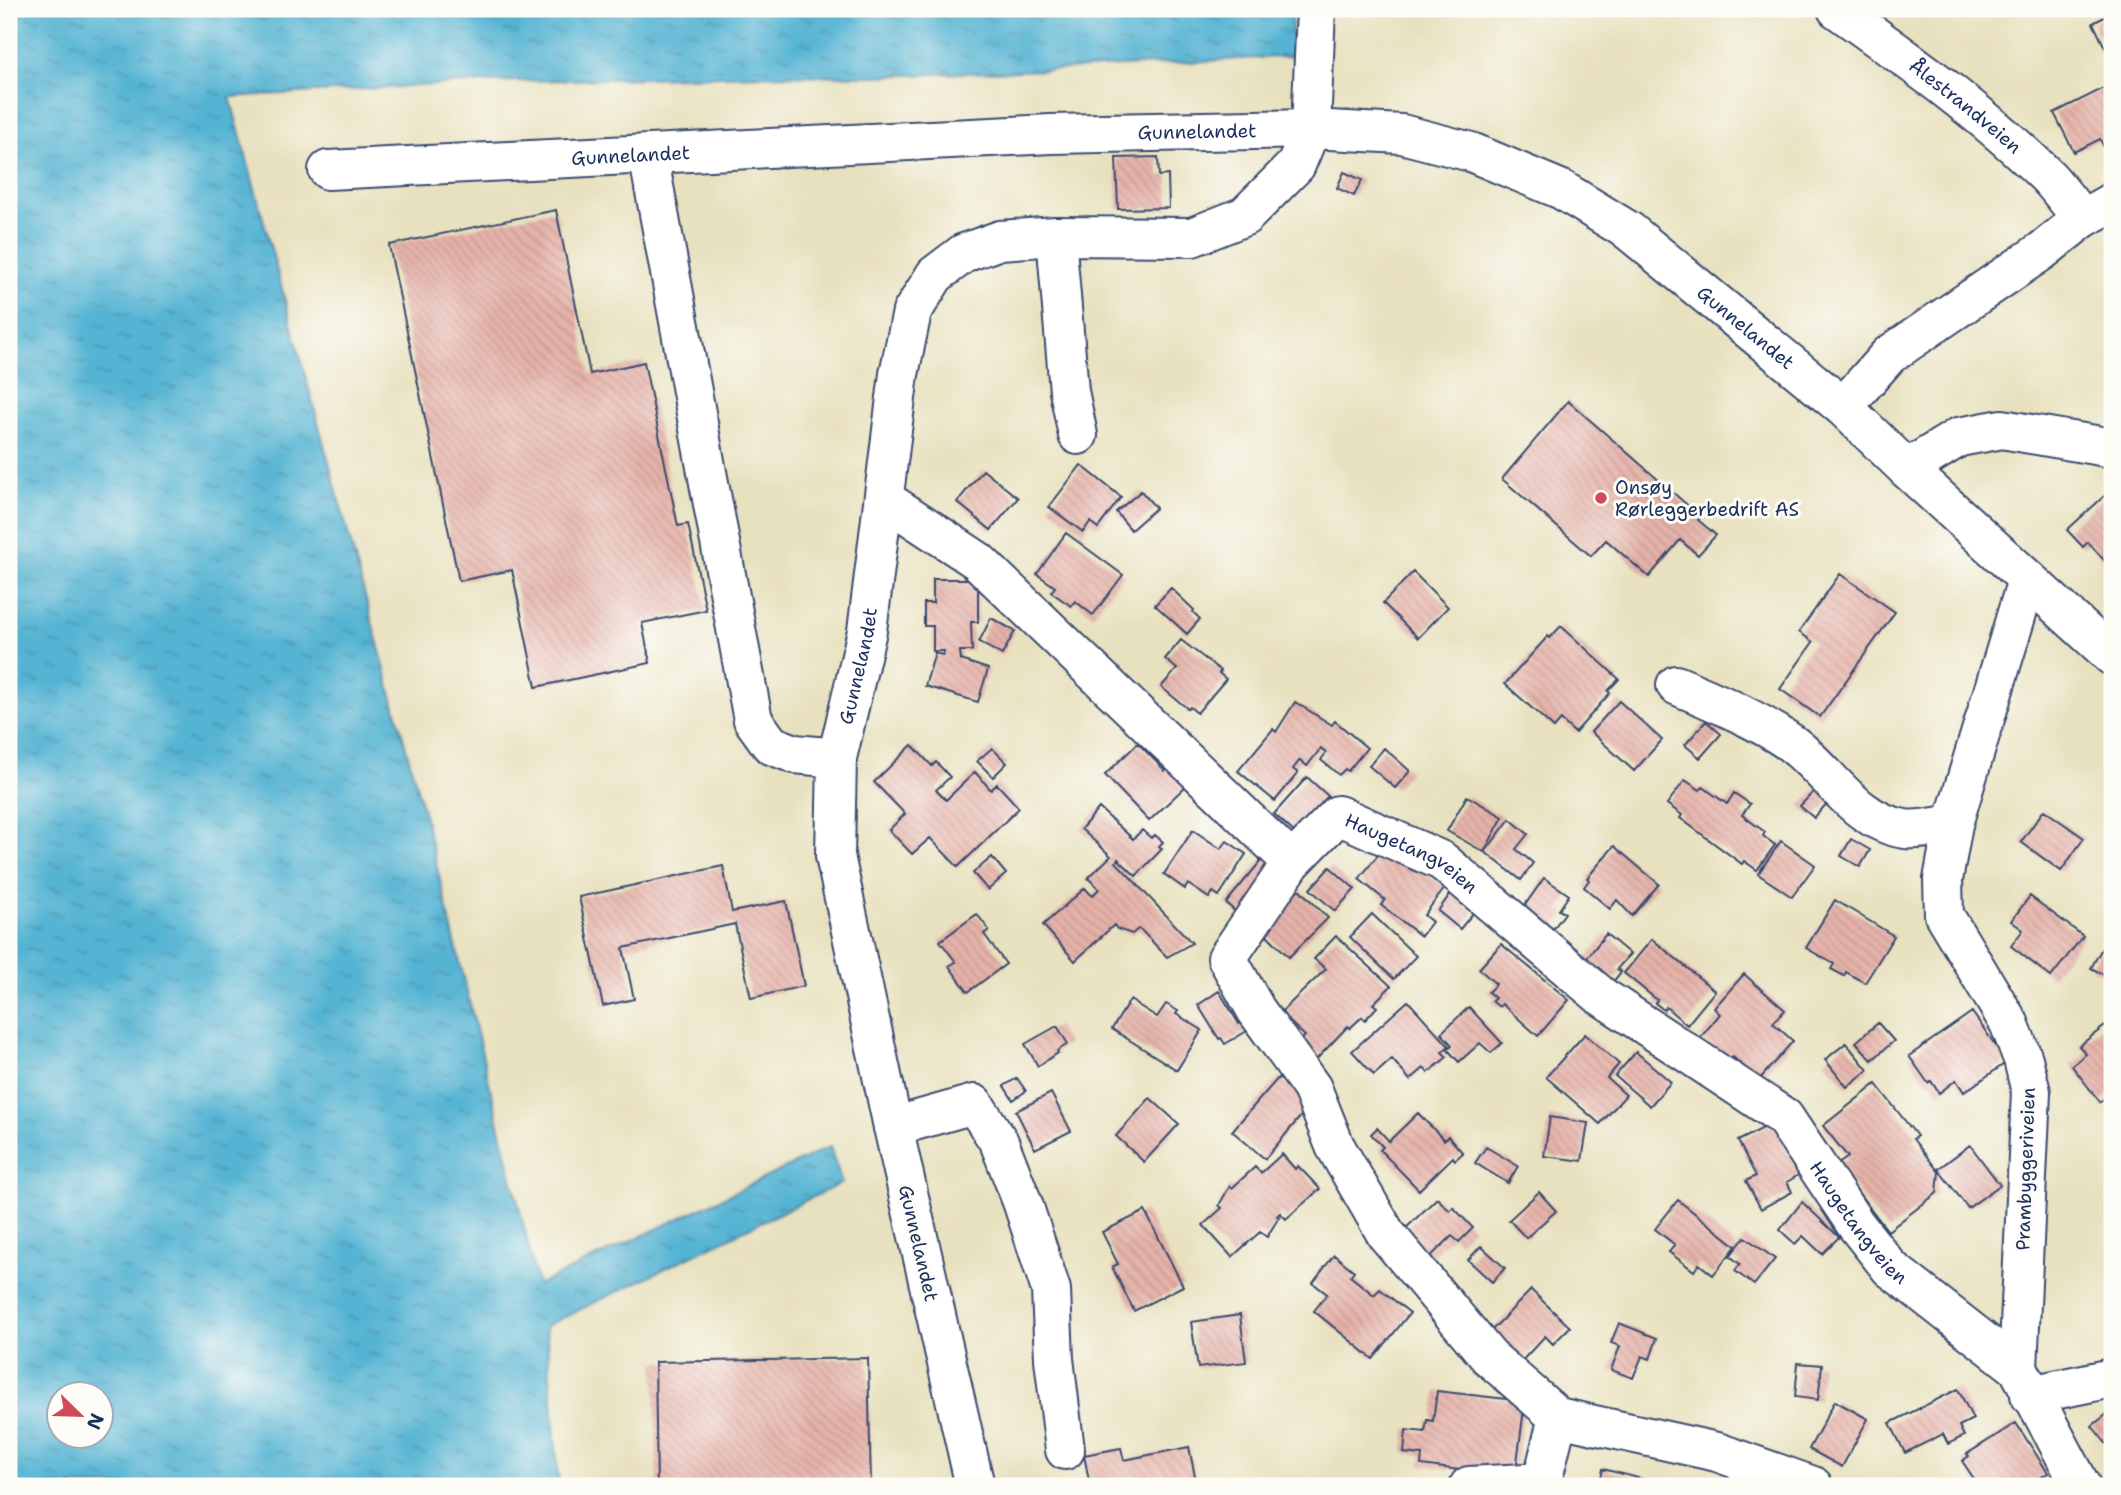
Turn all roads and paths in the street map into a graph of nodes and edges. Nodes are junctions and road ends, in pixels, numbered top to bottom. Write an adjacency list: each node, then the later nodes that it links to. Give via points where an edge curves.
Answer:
1 (1316, 9): 3 (street)
2 (1837, 9): 6 (street, Ålestrandveien, via 1934,79 2049,178)
3 (1311, 129): 4 (street, Gunnelandet, via 1051,134); 7 (street, Gunnelandet, via 1296,165 1245,216 1192,237); 8 (street, Gunnelandet, via 1402,134 1471,152 1562,190 1629,231)
4 (648, 154): 5 (street, Gunnelandet); 16 (street, via 753,720 771,745 796,754)
5 (328, 170)
6 (2097, 211): 8 (street, Ålestrandveien, via 1889,355)
7 (1056, 236): 9 (street, via 1069,391); 12 (street, Gunnelandet, via 1000,240 964,253 935,275 912,312 899,374)
8 (1843, 407): 11 (street, Gunnelandet)
9 (1078, 435)
10 (2112, 448): 11 (street, via 2002,429 1959,437)
11 (1907, 469): 13 (street, Gunnelandet)
12 (884, 499): 16 (street, Gunnelandet, via 867,631); 18 (street, via 978,561)
13 (2028, 580): 14 (street, Gunnelandet); 17 (street, Prambyggeriveien)
14 (2112, 656)
15 (1675, 685): 17 (street, via 1772,730 1816,765 1859,809 1882,823 1907,829)
16 (837, 758): 19 (street, Gunnelandet, via 835,856)
17 (1953, 824): 21 (street, Prambyggeriveien, via 1944,915 2009,1023 2031,1092)
18 (1292, 862): 21 (street, Haugetangveien, via 1338,815 1442,861 1601,996 1784,1117 1890,1268); 22 (street, Haugetangveien, via 1227,958 1256,1010 1312,1088 1335,1146 1386,1234 1489,1357)
19 (892, 1127): 23 (street, via 974,1104 999,1142 1051,1290); 25 (street, Gunnelandet)
20 (2112, 1378): 21 (street)
21 (2024, 1382): 28 (street, Haugetangveien)
22 (1558, 1417): 24 (street); 27 (street, via 1717,1452)
23 (1065, 1450)
24 (1542, 1484): 26 (street)
25 (975, 1486)
26 (1468, 1486)
27 (1813, 1486)
28 (2081, 1486)

